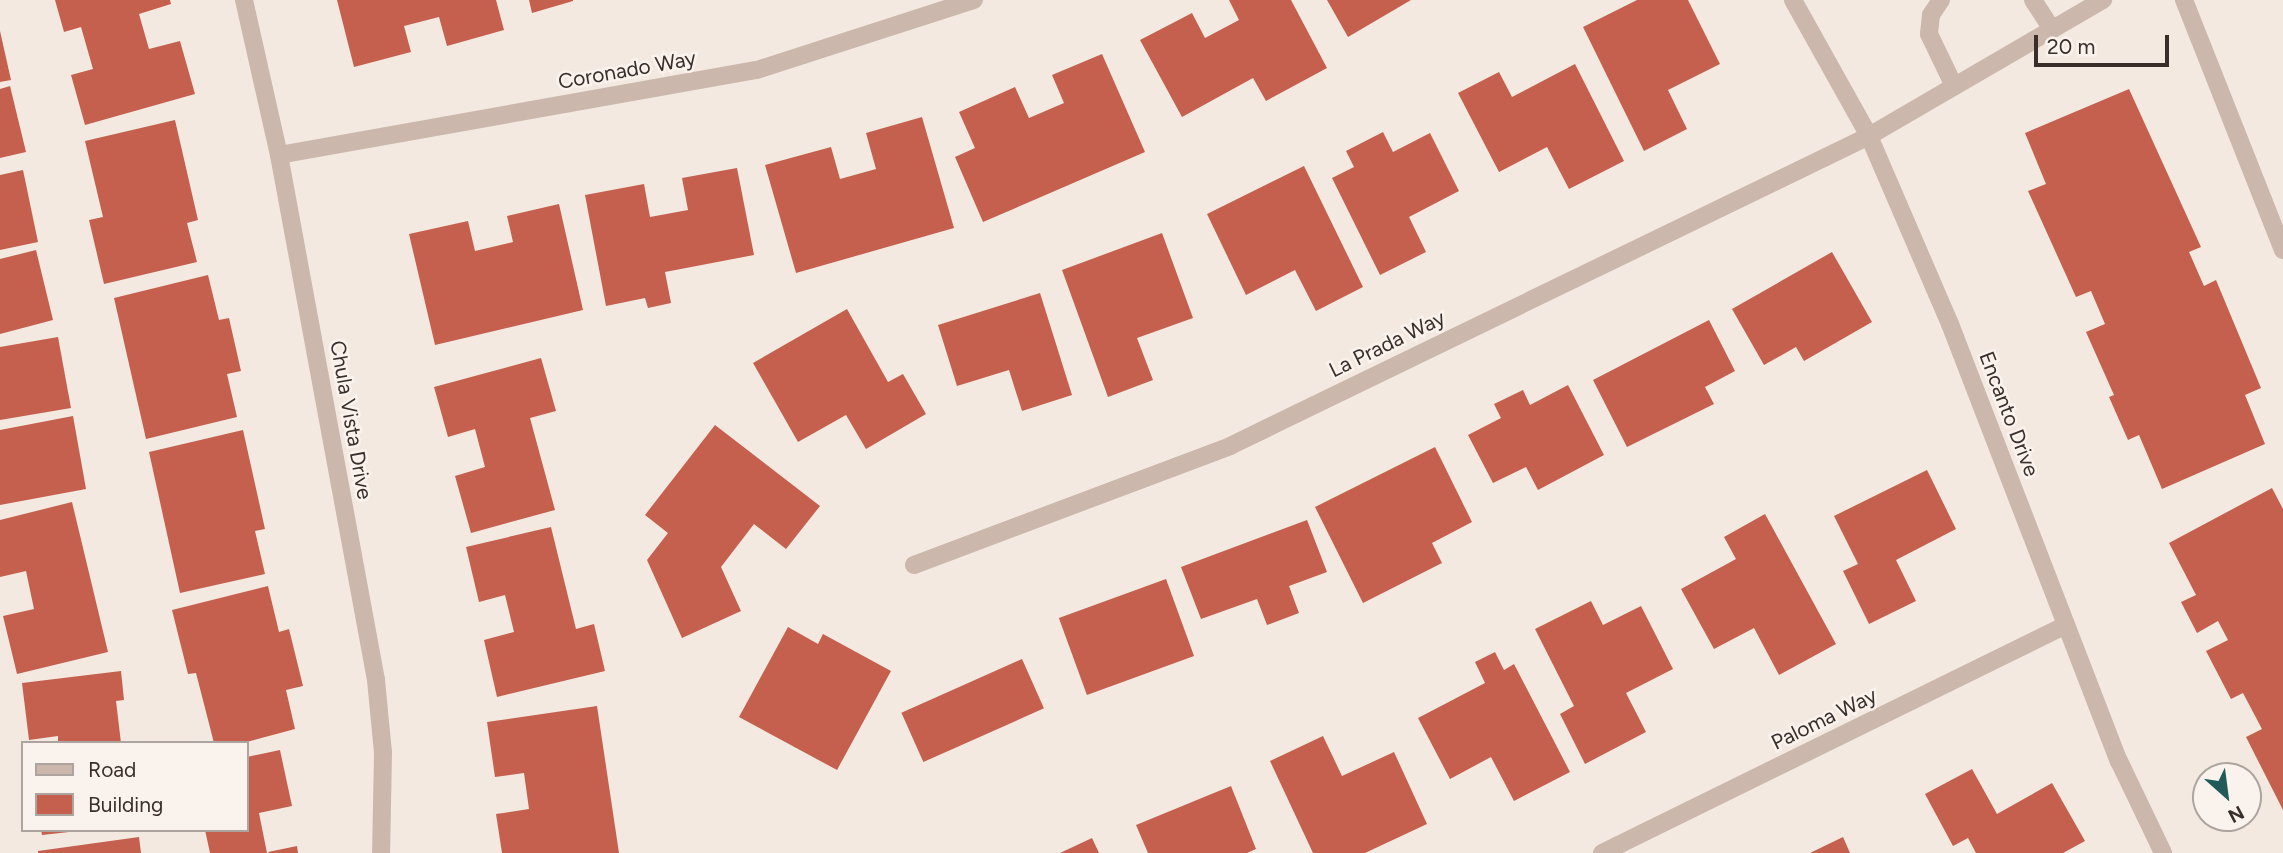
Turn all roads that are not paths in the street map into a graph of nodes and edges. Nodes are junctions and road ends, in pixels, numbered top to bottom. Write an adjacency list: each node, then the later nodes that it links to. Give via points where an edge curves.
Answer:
1 (244, 0): 11 (street, Chula Vista Drive)
2 (974, 0): 11 (street, Coronado Way, via 757,70)
3 (1793, 0): 10 (street, Encanto Drive)
4 (1941, 0): 9 (street, via 1931,15 1929,34)
5 (2033, 0): 8 (street)
6 (2104, 0): 8 (street, La Prada Way)
7 (2184, 0): 12 (street)
8 (2052, 29): 9 (street, La Prada Way)
9 (1954, 86): 10 (street, La Prada Way)
10 (1869, 136): 13 (street, La Prada Way, via 1230,446); 14 (street, Encanto Drive, via 1950,324)
11 (279, 155): 15 (street, Chula Vista Drive, via 376,680 383,753)
12 (2283, 250)
13 (914, 565)
14 (2066, 625): 16 (street, Paloma Way); 17 (street, Encanto Drive, via 2119,761)
15 (381, 853)
16 (1602, 853)
17 (2163, 853)

